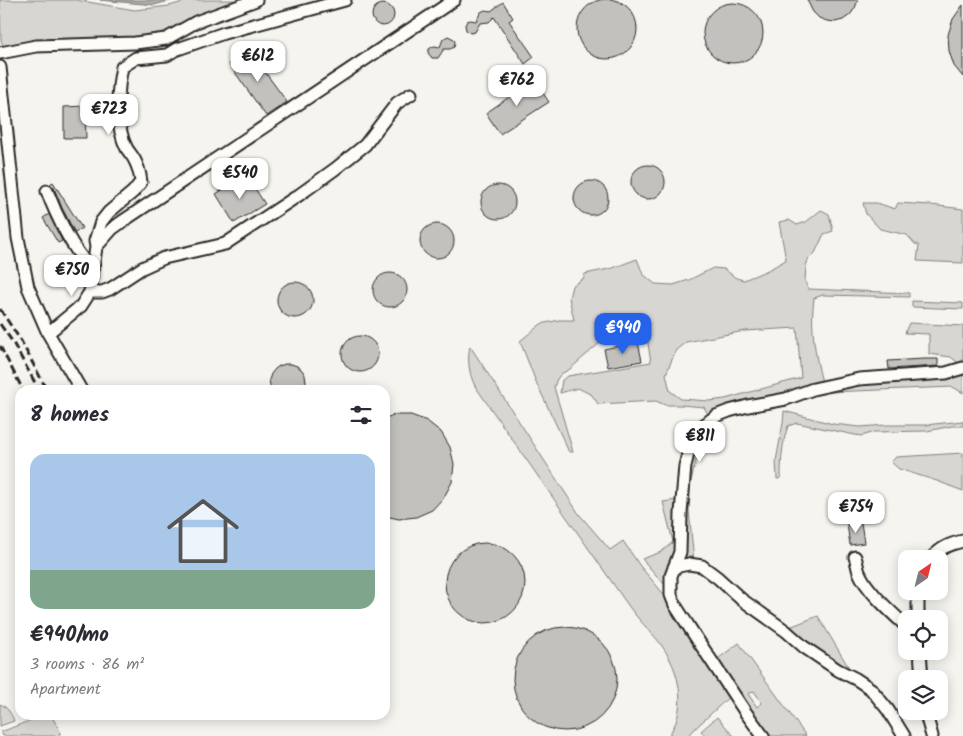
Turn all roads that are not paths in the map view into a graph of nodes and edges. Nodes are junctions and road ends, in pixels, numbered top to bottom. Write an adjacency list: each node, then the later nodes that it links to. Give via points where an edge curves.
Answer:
1 (256, 0): 4 (street, via 196,22 166,39 36,46)
2 (345, 0): 8 (street, via 224,32 166,55 136,58 122,67 118,102 120,128 139,169 141,182 101,222)
3 (454, 0): 8 (street, via 123,221)
4 (0, 53)
5 (0, 66): 11 (street, via 18,238 28,287)
6 (411, 94): 10 (street, via 397,103 365,145 299,195 224,244 164,258 110,289)
7 (47, 191): 9 (street, via 52,206)
8 (96, 247): 9 (street)
9 (88, 261): 10 (street)
10 (90, 292): 11 (street, via 81,306)
11 (48, 333): 13 (street)
12 (963, 368): 17 (street, via 859,379 730,411 707,422 694,438 685,466 680,552)
13 (79, 385)
14 (963, 542): 15 (street)
15 (940, 550)
16 (855, 557): 18 (street, via 866,583)
17 (674, 567): 20 (street, via 670,576 675,605); 21 (street, via 702,566 804,647 871,690)
18 (898, 619)
19 (928, 720): 22 (street)
20 (763, 736)
21 (904, 736)
22 (932, 736)

